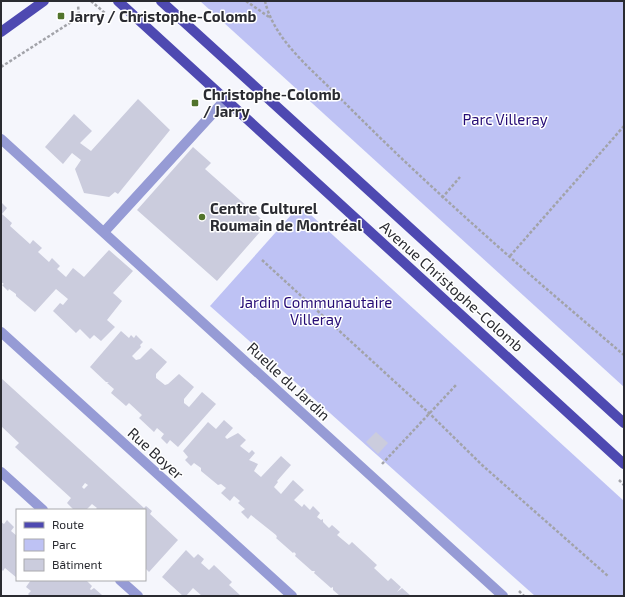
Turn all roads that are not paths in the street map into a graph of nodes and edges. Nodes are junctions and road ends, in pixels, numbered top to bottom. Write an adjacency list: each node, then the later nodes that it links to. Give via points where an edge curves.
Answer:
1 (44, 1): 4 (main road)
2 (118, 1): 5 (main road, Avenue Christophe-Colomb)
3 (161, 1): 9 (main road, Avenue Christophe-Colomb)
4 (1, 32)
5 (225, 100): 7 (street); 10 (main road, Avenue Christophe-Colomb)
6 (1, 139): 7 (street, Ruelle du Jardin)
7 (104, 232): 16 (street, Ruelle du Jardin)
8 (1, 332): 15 (street, Rue Boyer)
9 (624, 423)
10 (624, 464)
11 (1, 472): 12 (street)
12 (42, 509)
13 (121, 581): 14 (street)
14 (138, 596)
15 (292, 596)
16 (503, 596)

